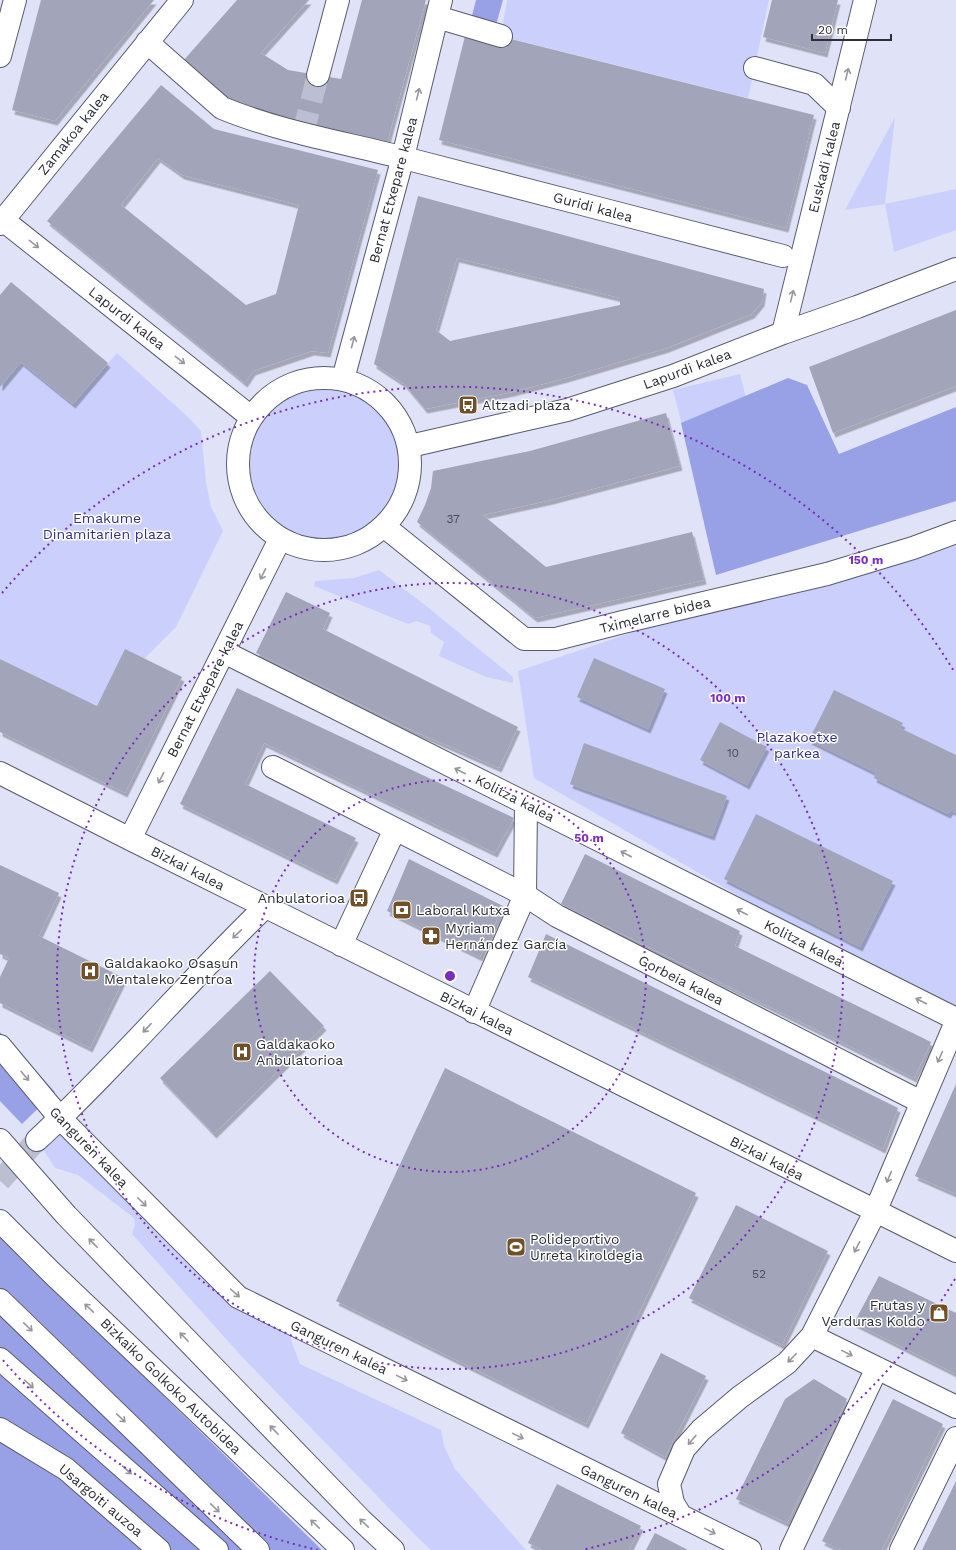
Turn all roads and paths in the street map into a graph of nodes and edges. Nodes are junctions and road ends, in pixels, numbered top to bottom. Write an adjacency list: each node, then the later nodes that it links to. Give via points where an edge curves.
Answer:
1 (15, 0): 8 (main road)
2 (182, 0): 7 (main road, Zamakoa kalea)
3 (338, 0): 10 (main road)
4 (866, 0): 11 (main road, Euskadi kalea, one-way to 4)
5 (439, 9): 6 (main road); 12 (main road, Bernat Etxepare kalea, one-way to 5)
6 (501, 36)
7 (147, 42): 12 (main road, Guridi kalea, via 222,108 303,133); 13 (main road, Zamakoa kalea)
8 (0, 56)
9 (755, 68): 11 (main road, via 814,84)
10 (318, 75)
11 (839, 108): 16 (main road, Euskadi kalea, one-way to 11)
12 (403, 157): 14 (main road, Guridi kalea); 17 (main road, Bernat Etxepare kalea, one-way to 12)
13 (2, 222): 18 (main road, Lapurdi kalea, one-way to 18)
14 (783, 256)
15 (956, 269): 16 (main road, Lapurdi kalea)
16 (783, 333): 19 (main road, Lapurdi kalea, via 673,376 567,410)
17 (343, 379): 18 (main road, via 323,376 294,382 269,396); 19 (main road, via 381,396 399,418)
18 (250, 416): 22 (main road, via 240,442 237,470 244,497 259,521)
19 (410, 446): 20 (main road, via 411,476 402,504)
20 (385, 527): 21 (main road, Tximelarre bidea, via 524,639 556,639 827,574 914,548); 22 (main road, via 362,542 334,550 307,549)
21 (956, 532)
22 (280, 539): 23 (main road, Bernat Etxepare kalea, one-way to 23)
23 (224, 652): 26 (main road, Kolitza kalea, one-way to 23); 28 (main road, Bernat Etxepare kalea, one-way to 28)
24 (273, 767): 27 (main road)
25 (0, 773): 28 (main road, Bizkai kalea)
26 (526, 804): 29 (main road); 33 (main road, Kolitza kalea, one-way to 26)
27 (395, 829): 29 (main road); 31 (main road)
28 (130, 839): 30 (main road, Bizkai kalea)
29 (525, 895): 32 (main road); 35 (main road, Gorbeia kalea, via 557,916)
30 (265, 907): 31 (main road, Bizkai kalea); 36 (main road, one-way to 36)
31 (341, 945): 32 (main road, Bizkai kalea)
32 (474, 1012): 39 (main road, Bizkai kalea)
33 (956, 1020): 35 (main road, one-way to 35)
34 (0, 1046): 36 (main road, Ganguren kalea, one-way to 36)
35 (920, 1102): 39 (main road, one-way to 39)
36 (60, 1118): 38 (main road); 49 (main road, Ganguren kalea, one-way to 49, via 238,1297)
37 (0, 1140): 54 (main road, one-way to 37, via 66,1215)
38 (37, 1140)
39 (875, 1212): 41 (main road, Bizkai kalea); 43 (main road, one-way to 43)
40 (0, 1221): 53 (main road, Bizkaiko Golkoko Autobidea, one-way to 40)
41 (956, 1251)
42 (0, 1300): 52 (main road, one-way to 52)
43 (812, 1336): 45 (main road, one-way to 45); 49 (main road, one-way to 49, via 787,1363 740,1396 701,1430 684,1449 670,1484 673,1503)
44 (0, 1358): 51 (main road, one-way to 51)
45 (877, 1368): 46 (main road); 56 (main road)
46 (956, 1407)
47 (0, 1429): 50 (main road, Usargoiti auzoa, via 66,1469)
48 (956, 1438): 57 (main road)
49 (680, 1516): 55 (main road, Ganguren kalea, one-way to 55)
50 (159, 1550)
51 (217, 1550)
52 (258, 1550)
53 (343, 1550)
54 (393, 1550)
55 (750, 1550)
56 (791, 1550)
57 (901, 1550)

